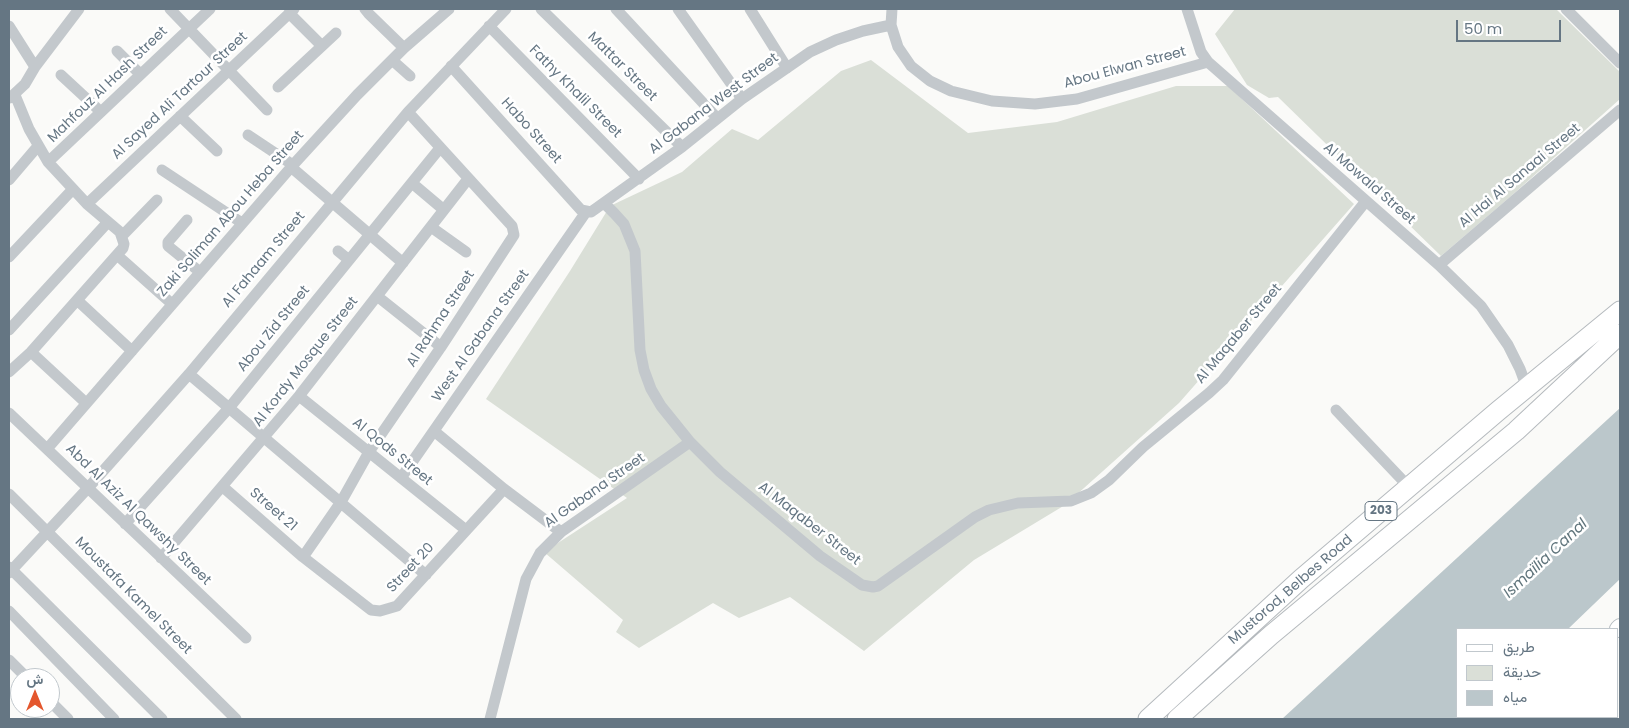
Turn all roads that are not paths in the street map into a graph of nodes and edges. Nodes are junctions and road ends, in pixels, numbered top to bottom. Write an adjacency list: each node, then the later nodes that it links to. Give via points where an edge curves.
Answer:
1 (170, 9): 18 (street)
2 (210, 9): 18 (street, Mahfouz Al Hash Street)
3 (365, 9): 21 (street)
4 (449, 9): 21 (street, Zaki Soliman Abou Heba Street)
5 (506, 9): 17 (street, Al Fahaam Street)
6 (541, 9): 44 (street, Mattar Street)
7 (616, 9): 41 (street)
8 (678, 9): 35 (street)
9 (750, 9): 28 (street)
10 (892, 9): 15 (street, Abou Elwan Street)
11 (1187, 9): 24 (street, Al Mowald Street, via 1201,52)
12 (1566, 9): 25 (street)
13 (76, 10): 26 (street)
14 (291, 11): 20 (street); 29 (street, Al Sayed Ali Tartour Street)
15 (891, 25): 24 (street, Abou Elwan Street, via 898,47 911,66 930,81 951,91 992,101 1034,104 1077,99); 28 (street, Al Gabana West Street, via 836,40)
16 (9, 26): 26 (street)
17 (489, 26): 27 (street, Al Fahaam Street); 50 (street, Fathy Khalil Street)
18 (189, 28): 29 (street); 30 (street, Mahfouz Al Hash Street)
19 (336, 33): 20 (street)
20 (322, 46): 33 (street)
21 (404, 48): 23 (street, Zaki Soliman Abou Heba Street)
22 (117, 51): 30 (street)
23 (392, 60): 32 (street); 48 (street, Zaki Soliman Abou Heba Street)
24 (1208, 62): 56 (street, Al Mowald Street)
25 (1620, 62)
26 (35, 66): 34 (street, via 31,76)
27 (451, 66): 39 (street, Al Fahaam Street); 61 (street, Habo Street, via 581,210)
28 (787, 68): 35 (street, Al Gabana West Street)
29 (230, 70): 36 (street); 40 (street, Al Sayed Ali Tartour Street)
30 (140, 74): 38 (street, Mahfouz Al Hash Street)
31 (61, 75): 38 (street)
32 (410, 76)
33 (278, 87)
34 (12, 97): 43 (street)
35 (742, 98): 41 (street, Al Gabana West Street)
36 (267, 110)
37 (1620, 110): 74 (street, Al Hai Al Sanaai Street)
38 (101, 112): 47 (street, Mahfouz Al Hash Street)
39 (408, 112): 45 (street, Al Rahma Street); 57 (street, Al Fahaam Street)
40 (180, 116): 46 (street); 59 (street, Al Sayed Ali Tartour Street)
41 (717, 118): 44 (street, Al Gabana West Street)
42 (248, 135): 48 (street)
43 (38, 146): 47 (street); 51 (street)
44 (682, 147): 50 (street, Al Gabana West Street)
45 (440, 148): 52 (street, Al Rahma Street); 53 (street, Abou Zid Street)
46 (217, 152)
47 (48, 162): 54 (street)
48 (292, 166): 57 (street); 64 (street, Zaki Soliman Abou Heba Street)
49 (162, 170): 64 (street)
50 (639, 179): 58 (street, Al Gabana West Street)
51 (9, 180)
52 (468, 180): 60 (street, Al Kordy Mosque Street); 82 (street, Al Rahma Street, via 512,226 514,235)
53 (412, 183): 60 (street); 66 (street, Abou Zid Street)
54 (73, 189): 59 (street); 71 (street)
55 (158, 200): 67 (street)
56 (1366, 201): 74 (street, Al Mowald Street); 97 (street, Al Maqaber Street, via 1223,380 1109,480 1091,493 1071,501 1018,503 989,510 878,586 862,584 820,556 720,472)
57 (331, 202): 66 (street); 86 (street, Al Fahaam Street)
58 (604, 203): 61 (street, Al Gabana West Street); 97 (street, Al Maqaber Street, via 624,224 635,251 644,370 661,406)
59 (87, 204): 63 (street)
60 (444, 210): 65 (street, Al Kordy Mosque Street)
61 (589, 212): 94 (street, West Al Gabana Street)
62 (186, 220): 75 (street, via 168,246)
63 (108, 222): 67 (street); 80 (street)
64 (242, 223): 75 (street, Zaki Soliman Abou Heba Street)
65 (431, 227): 69 (street); 73 (street, Al Kordy Mosque Street)
66 (370, 235): 72 (street, Abou Zid Street); 73 (street)
67 (122, 236): 70 (street, via 124,248)
68 (338, 251): 72 (street)
69 (466, 252)
70 (117, 255): 77 (street); 78 (street)
71 (9, 257)
72 (349, 260): 90 (street, Abou Zid Street)
73 (402, 263): 76 (street, Al Kordy Mosque Street)
74 (1439, 265): 87 (street, Al Mowald Street, via 1482,306 1508,345)
75 (200, 272): 78 (street, Zaki Soliman Abou Heba Street)
76 (378, 296): 82 (street); 88 (street, Al Kordy Mosque Street)
77 (77, 300): 83 (street); 84 (street)
78 (172, 304): 83 (street, Zaki Soliman Abou Heba Street)
79 (1620, 311): 87 (main road, Mustorod, Belbes Road / 203)
80 (9, 330)
81 (1620, 334): 95 (main road, Mustorod, Belbes Road / 203)
82 (441, 347): 99 (street, Al Rahma Street)
83 (132, 351): 89 (street, Zaki Soliman Abou Heba Street)
84 (32, 352): 85 (street); 89 (street)
85 (9, 372)
86 (189, 374): 90 (street); 103 (street, Al Fahaam Street)
87 (1527, 388): 92 (main road, Mustorod, Belbes Road / 203)
88 (299, 396): 96 (street, Al Kordy Mosque Street); 99 (street, Al Qods Street)
89 (86, 404): 98 (street, Zaki Soliman Abou Heba Street)
90 (229, 408): 96 (street); 107 (street, Abou Zid Street)
91 (1336, 410): 102 (street)
92 (1498, 411): 95 (main road); 102 (main road, Mustorod, Belbes Road / 203)
93 (9, 413): 98 (street, Abd Al Aziz Al Qawshy Street)
94 (434, 431): 100 (street, West Al Gabana Street); 104 (street)
95 (1516, 431): 122 (main road, Mustorod, Belbes Road / 203, via 1271,635)
96 (265, 439): 101 (street, Al Kordy Mosque Street); 106 (street)
97 (690, 442): 110 (street, Al Gabana Street)
98 (47, 449): 103 (street, Abd Al Aziz Al Qawshy Street)
99 (369, 452): 100 (street, Al Qods Street); 106 (street, Al Rahma Street)
100 (401, 478): 108 (street, Al Qods Street)
101 (223, 486): 111 (street, Street 21); 112 (street, Al Kordy Mosque Street)
102 (1409, 487): 121 (main road, Mustorod, Belbes Road / 203, via 1259,616)
103 (88, 488): 107 (street, Abd Al Aziz Al Qawshy Street); 109 (street, Al Fahaam Street)
104 (504, 489): 108 (street, Street 20); 110 (street)
105 (9, 494): 109 (street, Moustafa Kamel Street)
106 (341, 502): 111 (street, Al Rahma Street); 114 (street)
107 (126, 524): 112 (street, Abd Al Aziz Al Qawshy Street)
108 (466, 530): 114 (street, Street 20)
109 (47, 532): 113 (street, Al Fahaam Street); 119 (street, Moustafa Kamel Street)
110 (561, 532): 120 (street, Al Gabana Street, via 540,553 526,579)
111 (303, 556): 114 (street, Street 20, via 371,610 397,606)
112 (161, 558): 116 (street, Abd Al Aziz Al Qawshy Street)
113 (10, 570): 118 (street)
114 (426, 576)
115 (9, 611): 117 (street)
116 (246, 638)
117 (114, 719)
118 (162, 719)
119 (236, 719)
120 (490, 719)
121 (1148, 719)
122 (1177, 719)

